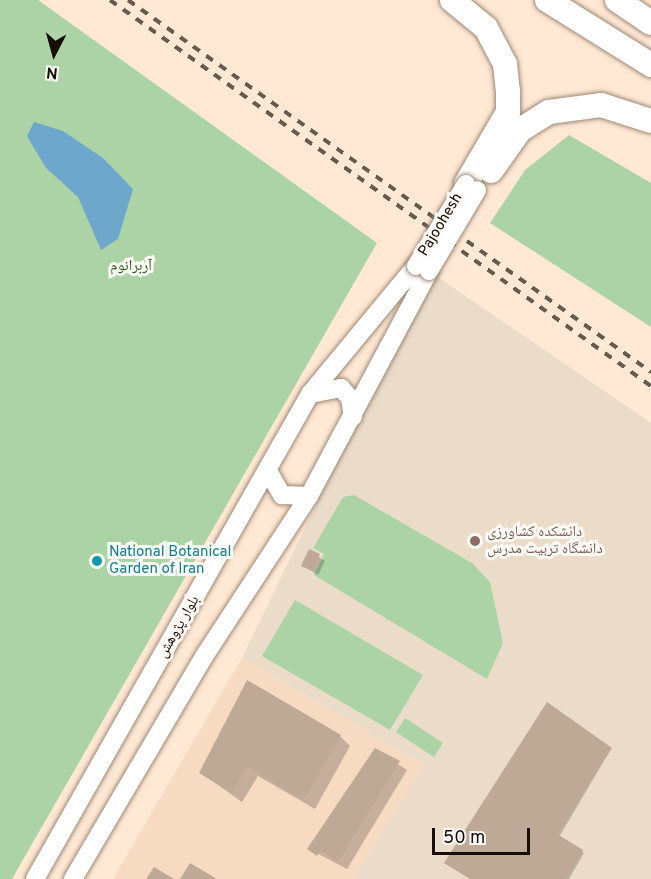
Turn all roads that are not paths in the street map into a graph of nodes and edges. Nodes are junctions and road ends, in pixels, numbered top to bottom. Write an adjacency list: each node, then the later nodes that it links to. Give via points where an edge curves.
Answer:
1 (452, 0): 7 (highway, via 486,28 505,64 508,91 508,112)
2 (547, 0): 5 (highway)
3 (617, 0): 4 (highway)
4 (651, 22)
5 (651, 65)
6 (651, 121): 7 (highway, via 601,105 549,112 520,130)
7 (471, 187): 8 (street, Pajoohesh, bridge)
8 (423, 269): 9 (street, بلوار پژوهش); 10 (street)
9 (310, 394): 10 (street, via 341,388 350,398); 11 (street, بلوار پژوهش)
10 (353, 417): 12 (street)
11 (268, 471): 12 (street, via 282,495); 13 (street, بلوار پژوهش)
12 (309, 495): 14 (street, via 203,658)
13 (35, 879)
14 (74, 879)

